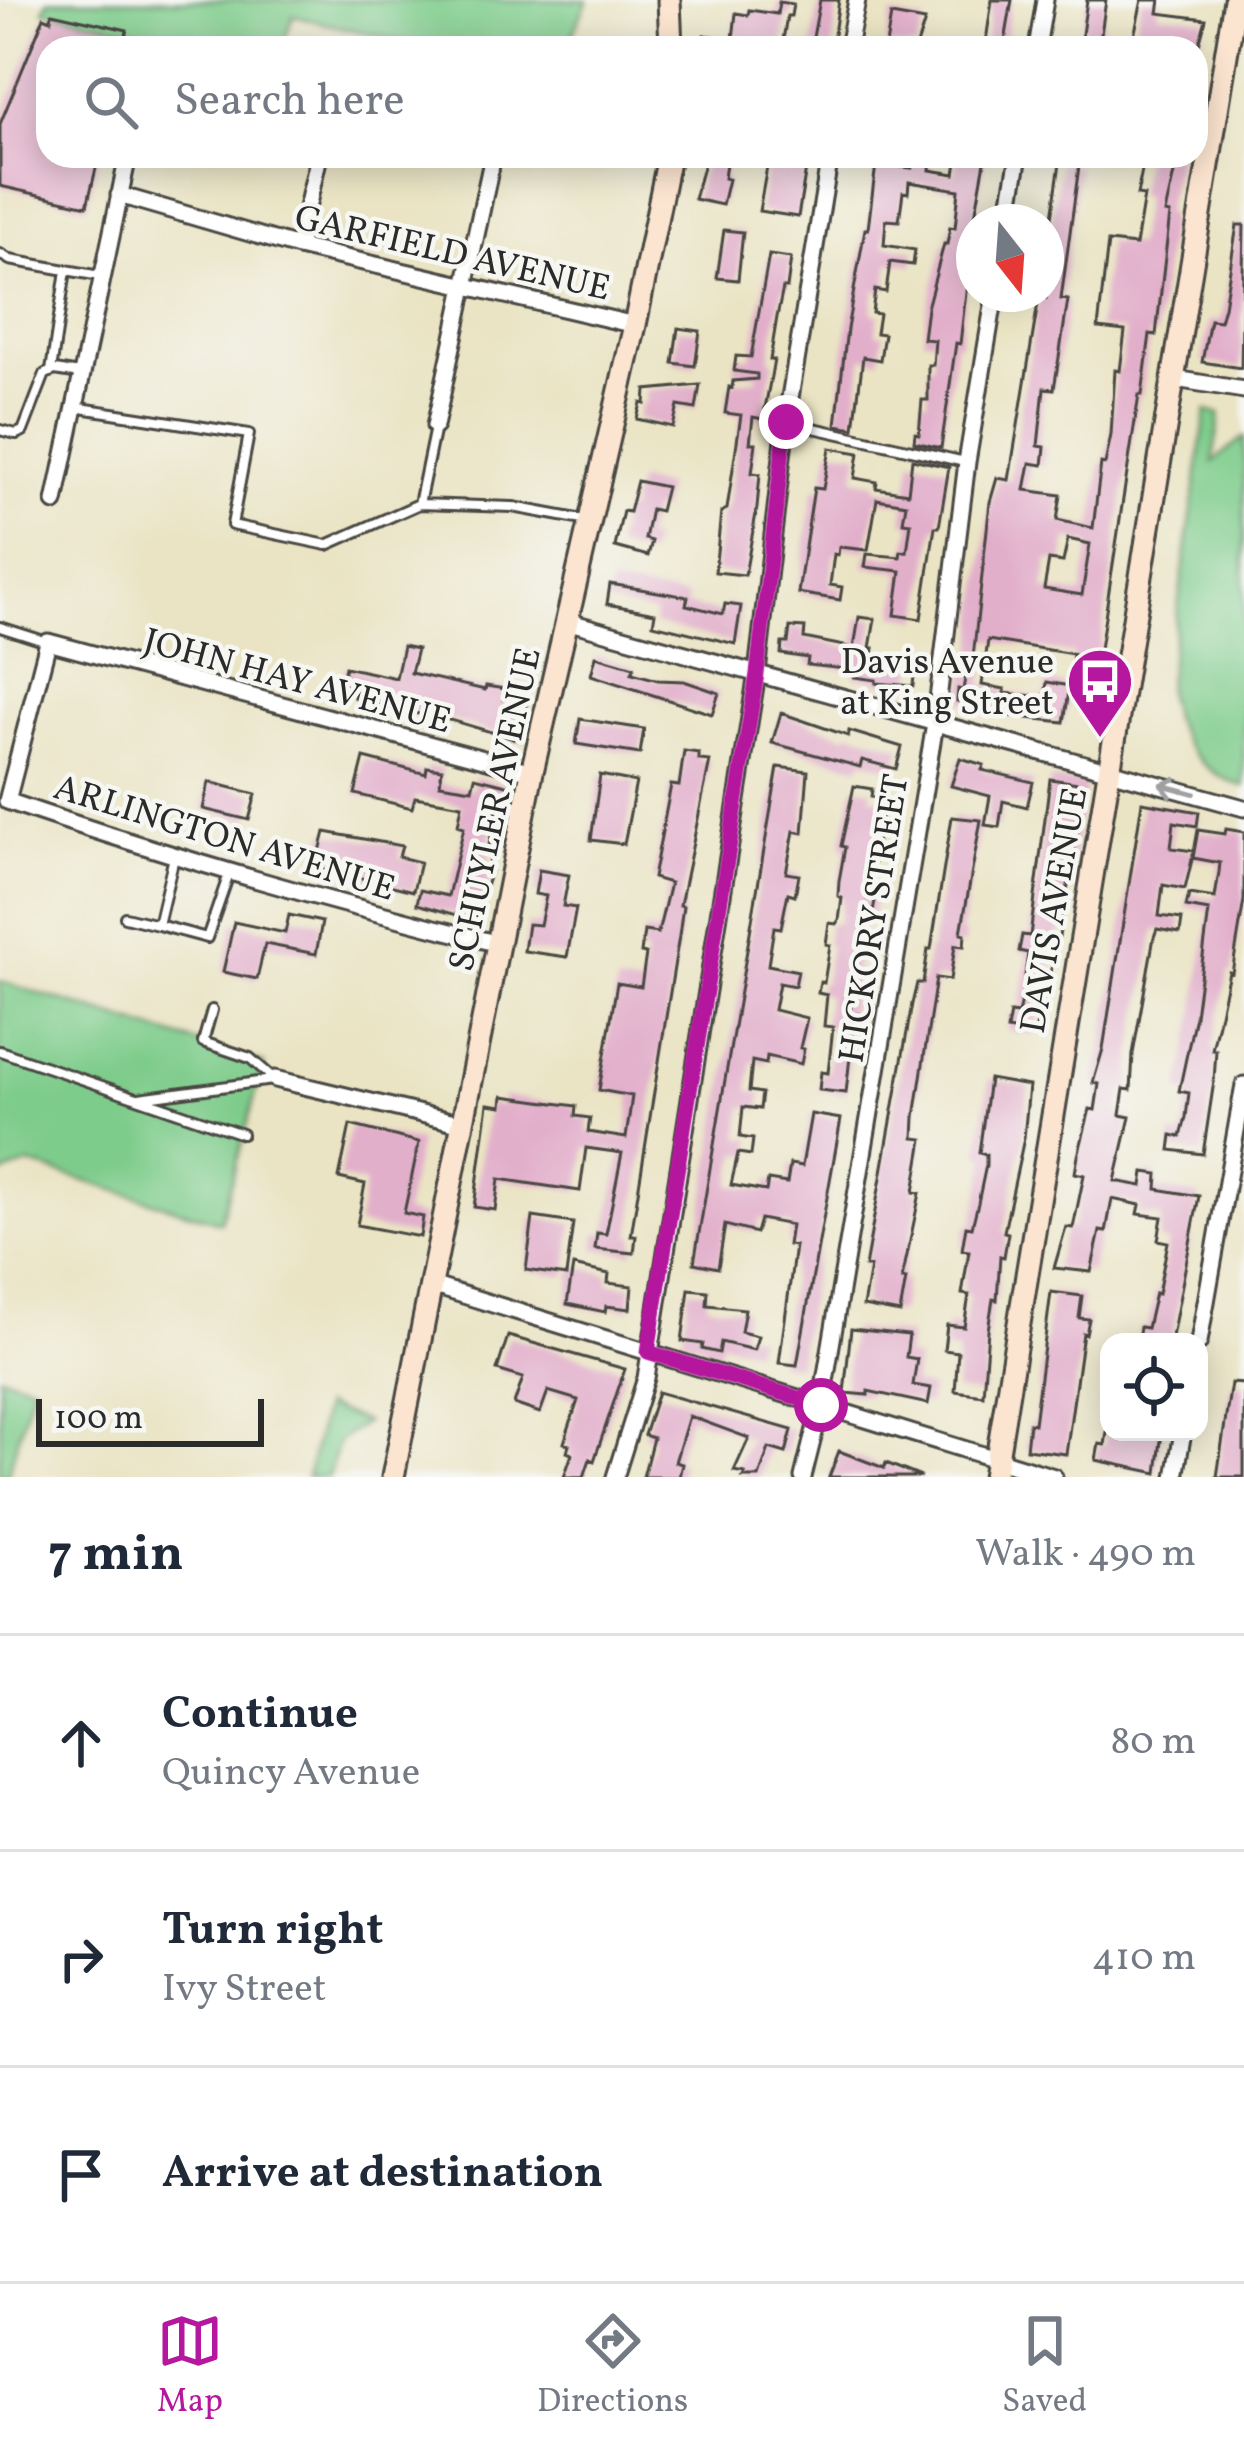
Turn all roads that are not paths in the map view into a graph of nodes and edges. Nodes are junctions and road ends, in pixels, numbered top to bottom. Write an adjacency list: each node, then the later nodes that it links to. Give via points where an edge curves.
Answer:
1 (669, 0): 5 (street)
2 (856, 0): 6 (street)
3 (1045, 0): 7 (street)
4 (1235, 0): 25 (street, DAVIS AVENUE)
5 (670, 36)
6 (850, 36)
7 (1039, 36)
8 (125, 168): 14 (street)
9 (316, 168): 16 (street)
10 (490, 168): 20 (street)
11 (667, 168): 22 (street, SCHUYLER AVENUE)
12 (828, 168): 28 (street)
13 (1016, 168): 15 (street)
14 (119, 195): 16 (street, GARFIELD AVENUE); 19 (street)
15 (1010, 204)
16 (298, 247): 20 (street, GARFIELD AVENUE)
17 (0, 254): 18 (lane)
18 (66, 270): 19 (lane); 23 (lane)
19 (102, 276): 24 (street)
20 (464, 284): 22 (street, GARFIELD AVENUE); 29 (street)
21 (992, 312): 31 (street, HICKORY STREET)
22 (635, 325): 34 (street, SCHUYLER AVENUE)
23 (51, 371): 24 (lane); 30 (lane, via 23,431)
24 (81, 374): 27 (street)
25 (1175, 380): 26 (street); 40 (street, DAVIS AVENUE)
26 (1244, 390)
27 (74, 407): 32 (street); 33 (lane, via 249,434 232,525 327,545)
28 (786, 422): 31 (lane); 38 (street)
29 (435, 426): 33 (lane)
30 (0, 430)
31 (967, 462): 39 (street, HICKORY STREET)
32 (55, 502)
33 (419, 504): 34 (lane, via 513,507)
34 (590, 522): 35 (street, SCHUYLER AVENUE)
35 (566, 621): 38 (street); 41 (street, SCHUYLER AVENUE)
36 (0, 627): 37 (lane)
37 (48, 643): 41 (street, JOHN HAY AVENUE); 42 (street, ARLINGTON AVENUE)
38 (757, 674): 39 (street); 58 (street)
39 (935, 724): 40 (street); 59 (street, HICKORY STREET)
40 (1110, 771): 43 (street, one-way to 40); 61 (street, DAVIS AVENUE)
41 (532, 772): 48 (street, SCHUYLER AVENUE)
42 (3, 800): 44 (street, ARLINGTON AVENUE)
43 (1244, 808)
44 (174, 856): 45 (street, ARLINGTON AVENUE); 47 (lane)
45 (229, 873): 47 (lane, via 208,938); 48 (street, ARLINGTON AVENUE)
46 (125, 917): 47 (lane)
47 (158, 925)
48 (499, 944): 54 (street, SCHUYLER AVENUE)
49 (212, 1010): 51 (lane, via 203,1042 250,1058)
50 (0, 1051): 53 (lane)
51 (274, 1079): 53 (lane); 54 (street)
52 (1244, 1085): 57 (street)
53 (134, 1099): 55 (lane)
54 (463, 1124): 56 (street, SCHUYLER AVENUE)
55 (242, 1134)
56 (431, 1285): 58 (street, via 501,1314); 62 (street, SCHUYLER AVENUE)
57 (1201, 1333)
58 (648, 1352): 59 (street); 63 (street)
59 (821, 1405): 61 (street); 64 (street, HICKORY STREET)
60 (1181, 1441): 66 (street)
61 (997, 1470): 65 (street)
62 (393, 1477)
63 (615, 1477)
64 (803, 1477)
65 (1054, 1477)
66 (1175, 1477)

